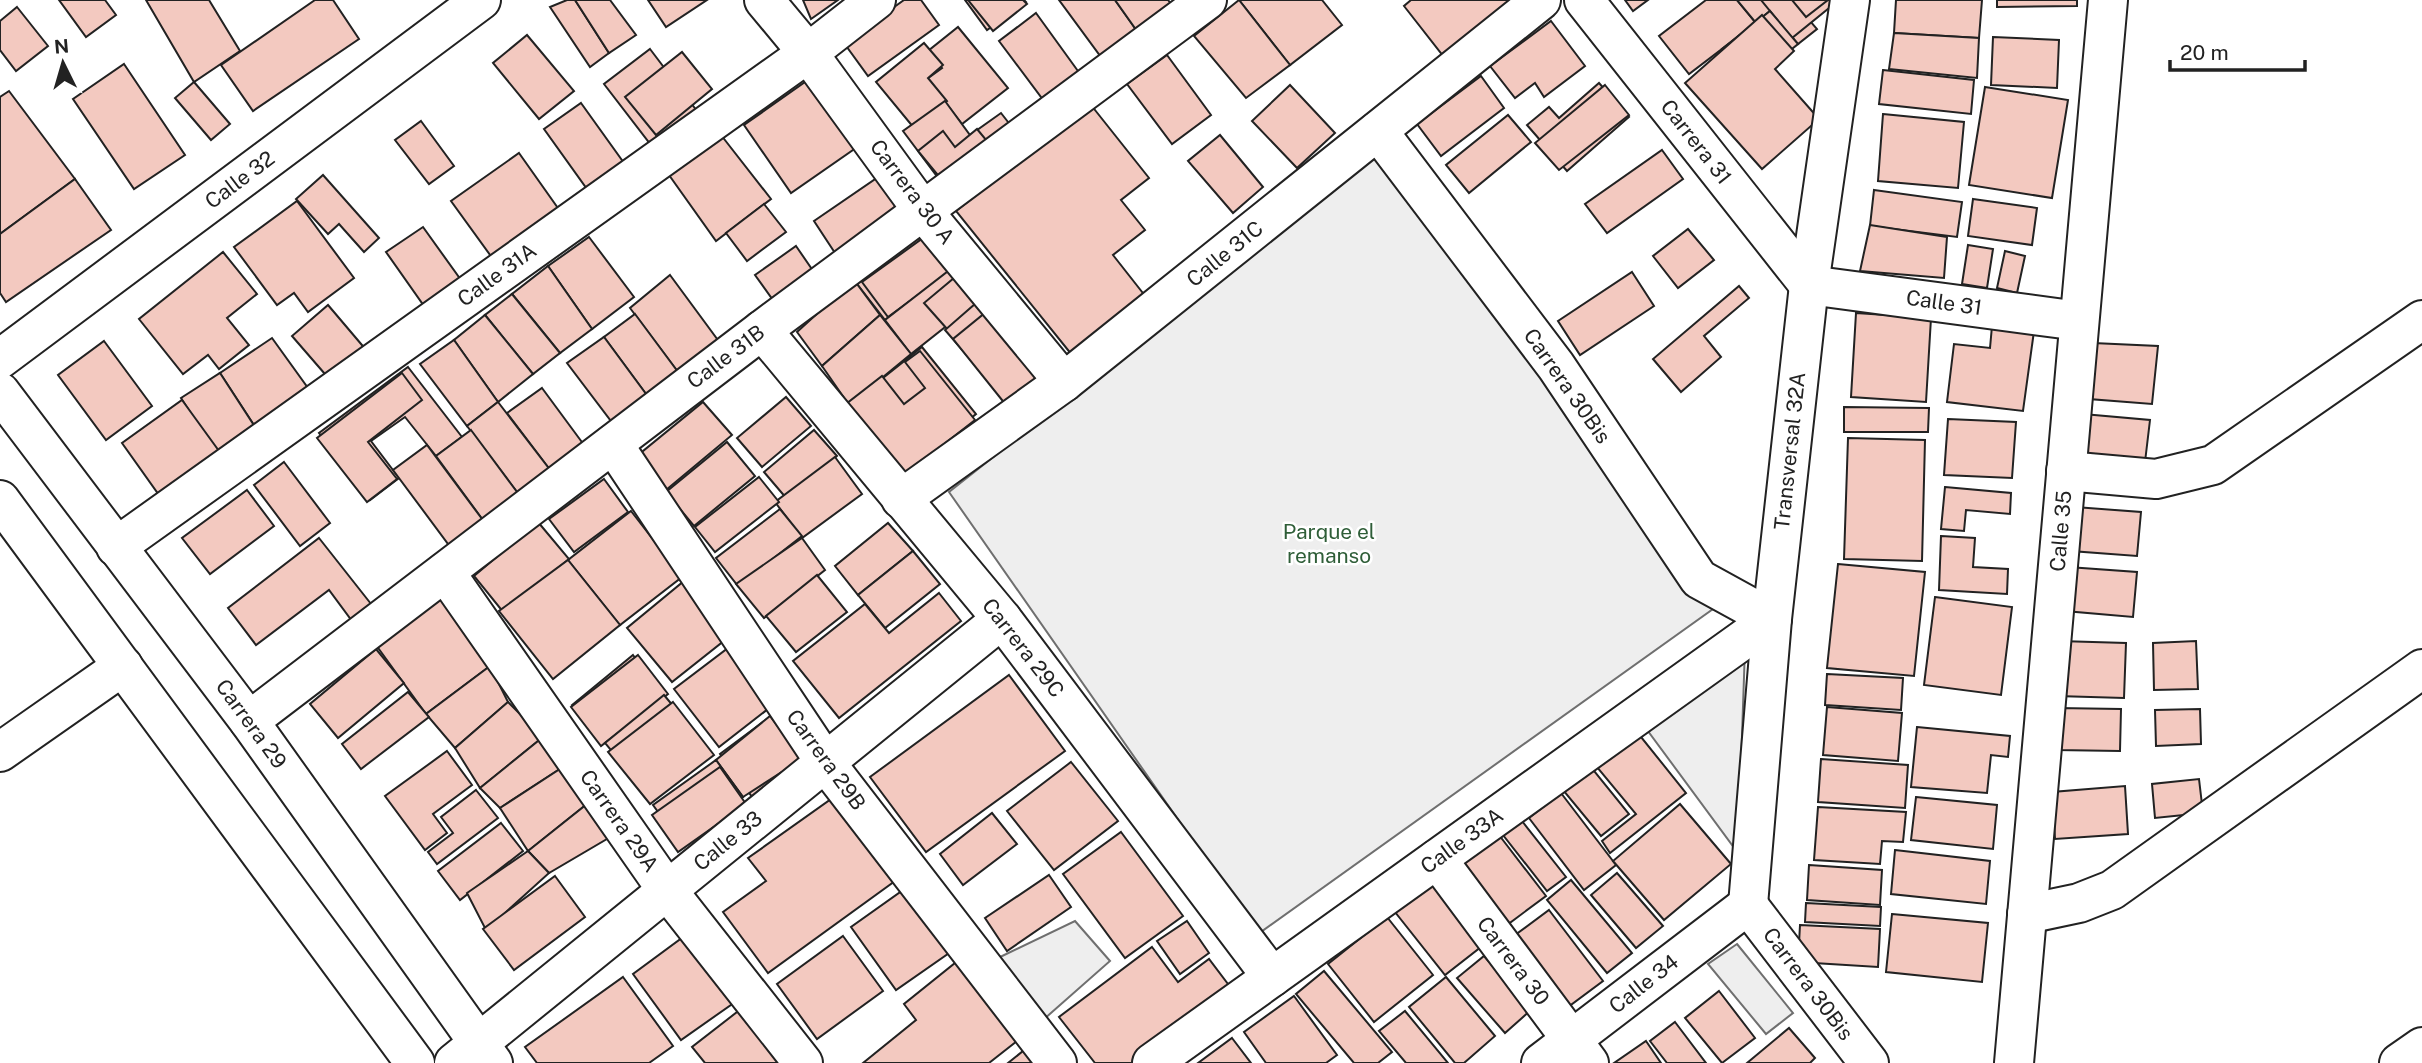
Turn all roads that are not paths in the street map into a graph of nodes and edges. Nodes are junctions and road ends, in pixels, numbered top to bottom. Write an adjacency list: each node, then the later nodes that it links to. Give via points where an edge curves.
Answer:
1 (481, 0): 16 (street, Calle 32)
2 (764, 0): 9 (street, Carrera 30 A)
3 (876, 0): 9 (street, Calle 31A)
4 (1207, 0): 11 (street, Calle 31B)
5 (1541, 0): 10 (street, Calle 31C)
6 (1584, 0): 12 (street, Carrera 31)
7 (1850, 0): 12 (street, Transversal 32A)
8 (2108, 0): 14 (street, Calle 35)
9 (808, 53): 11 (street, Carrera 30 A); 23 (street, Calle 31A)
10 (1378, 131): 17 (street, Calle 31C); 26 (street, Carrera 30Bis, via 1556,366 1699,579)
11 (923, 211): 15 (street, Calle 31B); 17 (street, Carrera 30 A)
12 (1809, 285): 14 (street, Calle 31); 26 (street, Transversal 32A)
13 (2422, 320): 20 (street, via 2213,465 2157,478)
14 (2079, 321): 20 (street, Calle 35)
15 (762, 330): 19 (street, Calle 31B); 21 (street, Carrera 29C)
16 (0, 359)
17 (1064, 382): 21 (street, Calle 31C)
18 (0, 392): 23 (street, Carrera 29)
19 (613, 444): 24 (street, Calle 31B); 31 (street, Carrera 29B)
20 (2066, 471): 35 (street, Calle 35)
21 (901, 499): 25 (street, Carrera 29C)
22 (0, 500): 27 (street)
23 (116, 547): 29 (street, Carrera 29)
24 (445, 572): 29 (street, Calle 31B); 33 (street, Carrera 29A)
25 (1002, 619): 31 (street, Calle 33); 36 (street, Carrera 29C)
26 (1772, 619): 32 (street, Calle 33A); 34 (street, Transversal 32A)
27 (123, 666): 30 (street); 40 (street)
28 (2422, 669): 35 (street, via 2112,890 2079,903)
29 (250, 721): 39 (street, Carrera 29)
30 (0, 752)
31 (825, 762): 33 (street, Calle 33); 42 (street, Carrera 29B)
32 (1437, 859): 36 (street, Calle 33A); 38 (street, Carrera 30)
33 (667, 890): 39 (street, Calle 33); 41 (street, Carrera 29A)
34 (1748, 905): 38 (street, Calle 34); 45 (street, Carrera 30Bis)
35 (2027, 914): 46 (street, Calle 35)
36 (1272, 977): 43 (street, Calle 33A)
37 (2422, 1046): 47 (street)
38 (1580, 1051): 44 (street, Calle 34)
39 (475, 1056)
40 (415, 1063)
41 (803, 1063)
42 (1057, 1063)
43 (1152, 1063)
44 (1541, 1063)
45 (1869, 1063)
46 (2014, 1063)
47 (2399, 1063)

